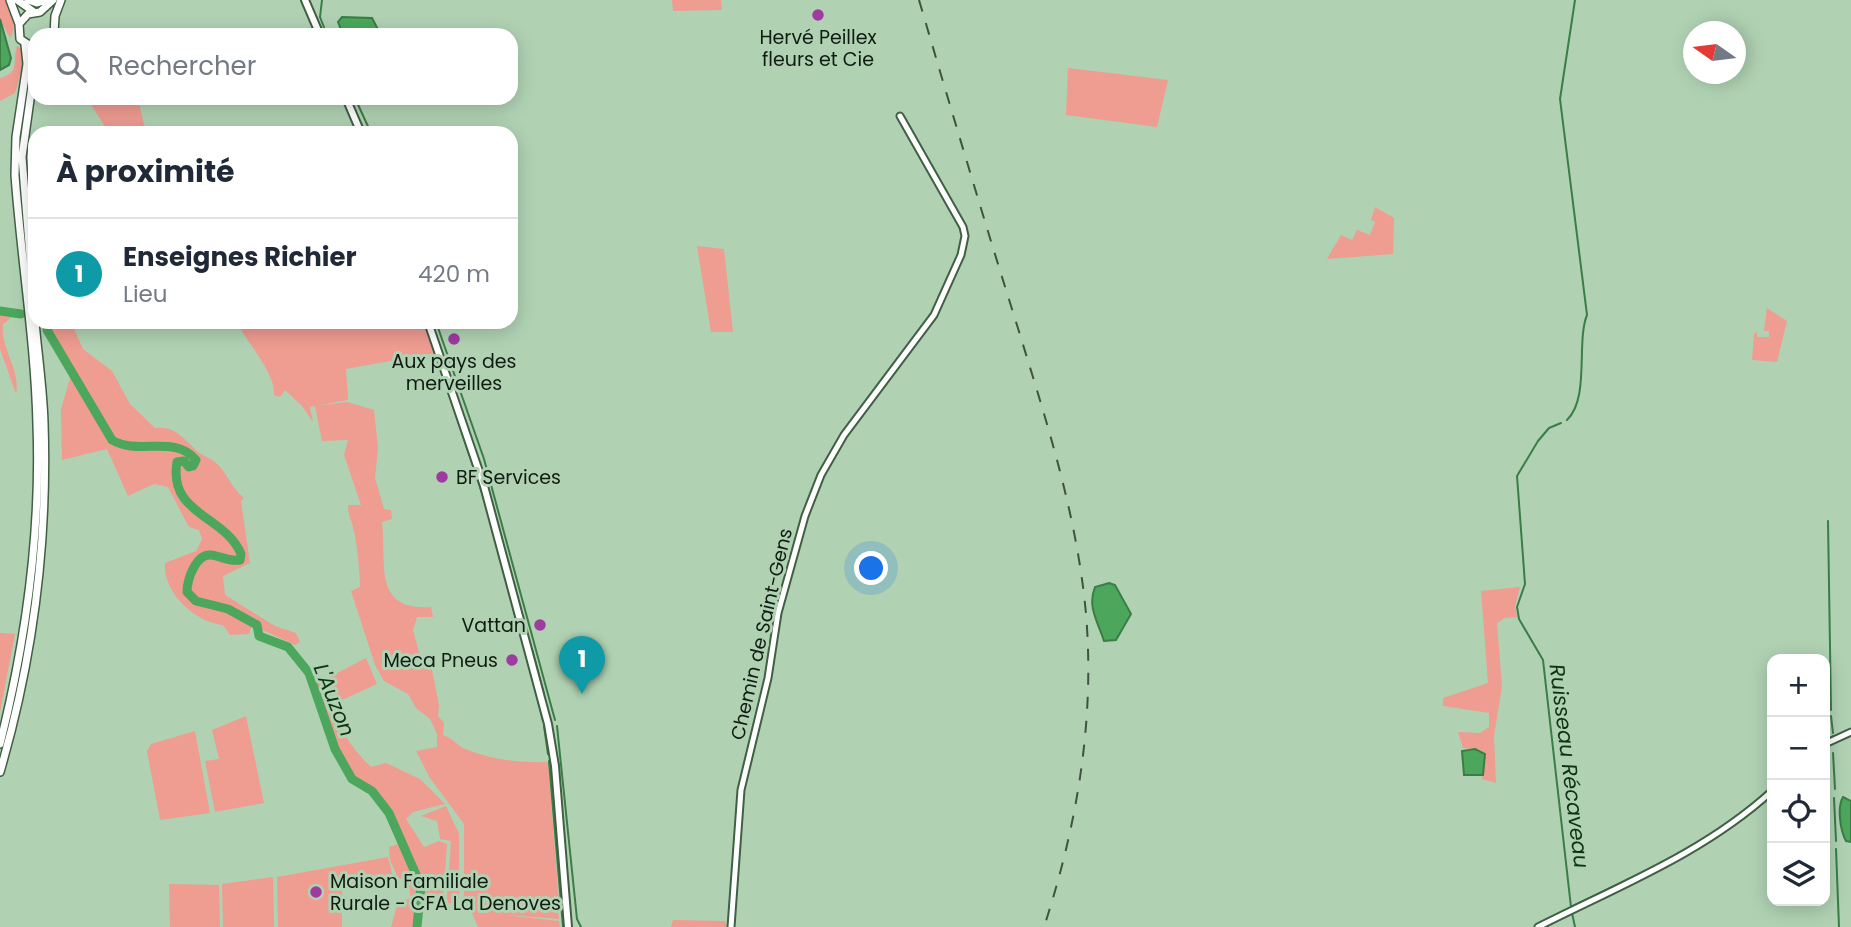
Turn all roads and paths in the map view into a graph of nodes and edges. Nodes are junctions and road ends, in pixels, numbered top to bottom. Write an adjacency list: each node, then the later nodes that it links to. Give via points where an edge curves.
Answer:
1 (10, 0): 9 (main road)
2 (18, 0): 7 (main road)
3 (47, 0): 7 (main road)
4 (53, 0): 8 (main road)
5 (61, 0): 10 (main road)
6 (305, 0): 12 (main road)
7 (26, 4): 8 (main road)
8 (38, 12): 9 (main road, via 28,14); 10 (main road)
9 (19, 24): 13 (main road, via 18,35)
10 (53, 24): 11 (main road)
11 (53, 28)
12 (317, 28)
13 (25, 45): 14 (main road); 20 (main road, via 27,64 15,158)
14 (28, 46)
15 (29, 105): 19 (main road, via 22,157)
16 (349, 105): 18 (main road)
17 (900, 116): 31 (street, Chemin de Saint-Gens, via 963,227 965,242 934,315 844,435 805,516 778,613 768,678 741,790)
18 (358, 126)
19 (28, 264)
20 (28, 280)
21 (33, 329): 24 (main road)
22 (34, 329): 24 (main road)
23 (430, 329): 30 (main road, via 484,485 547,716)
24 (33, 334): 27 (main road, via 37,424 34,554 22,646); 28 (main road, via 44,423 41,551 29,647)
25 (1851, 732): 26 (street)
26 (1830, 742)
27 (0, 744)
28 (0, 772)
29 (1767, 795): 32 (street, via 1737,822 1691,851)
30 (568, 927)
31 (731, 927)
32 (1538, 927)

